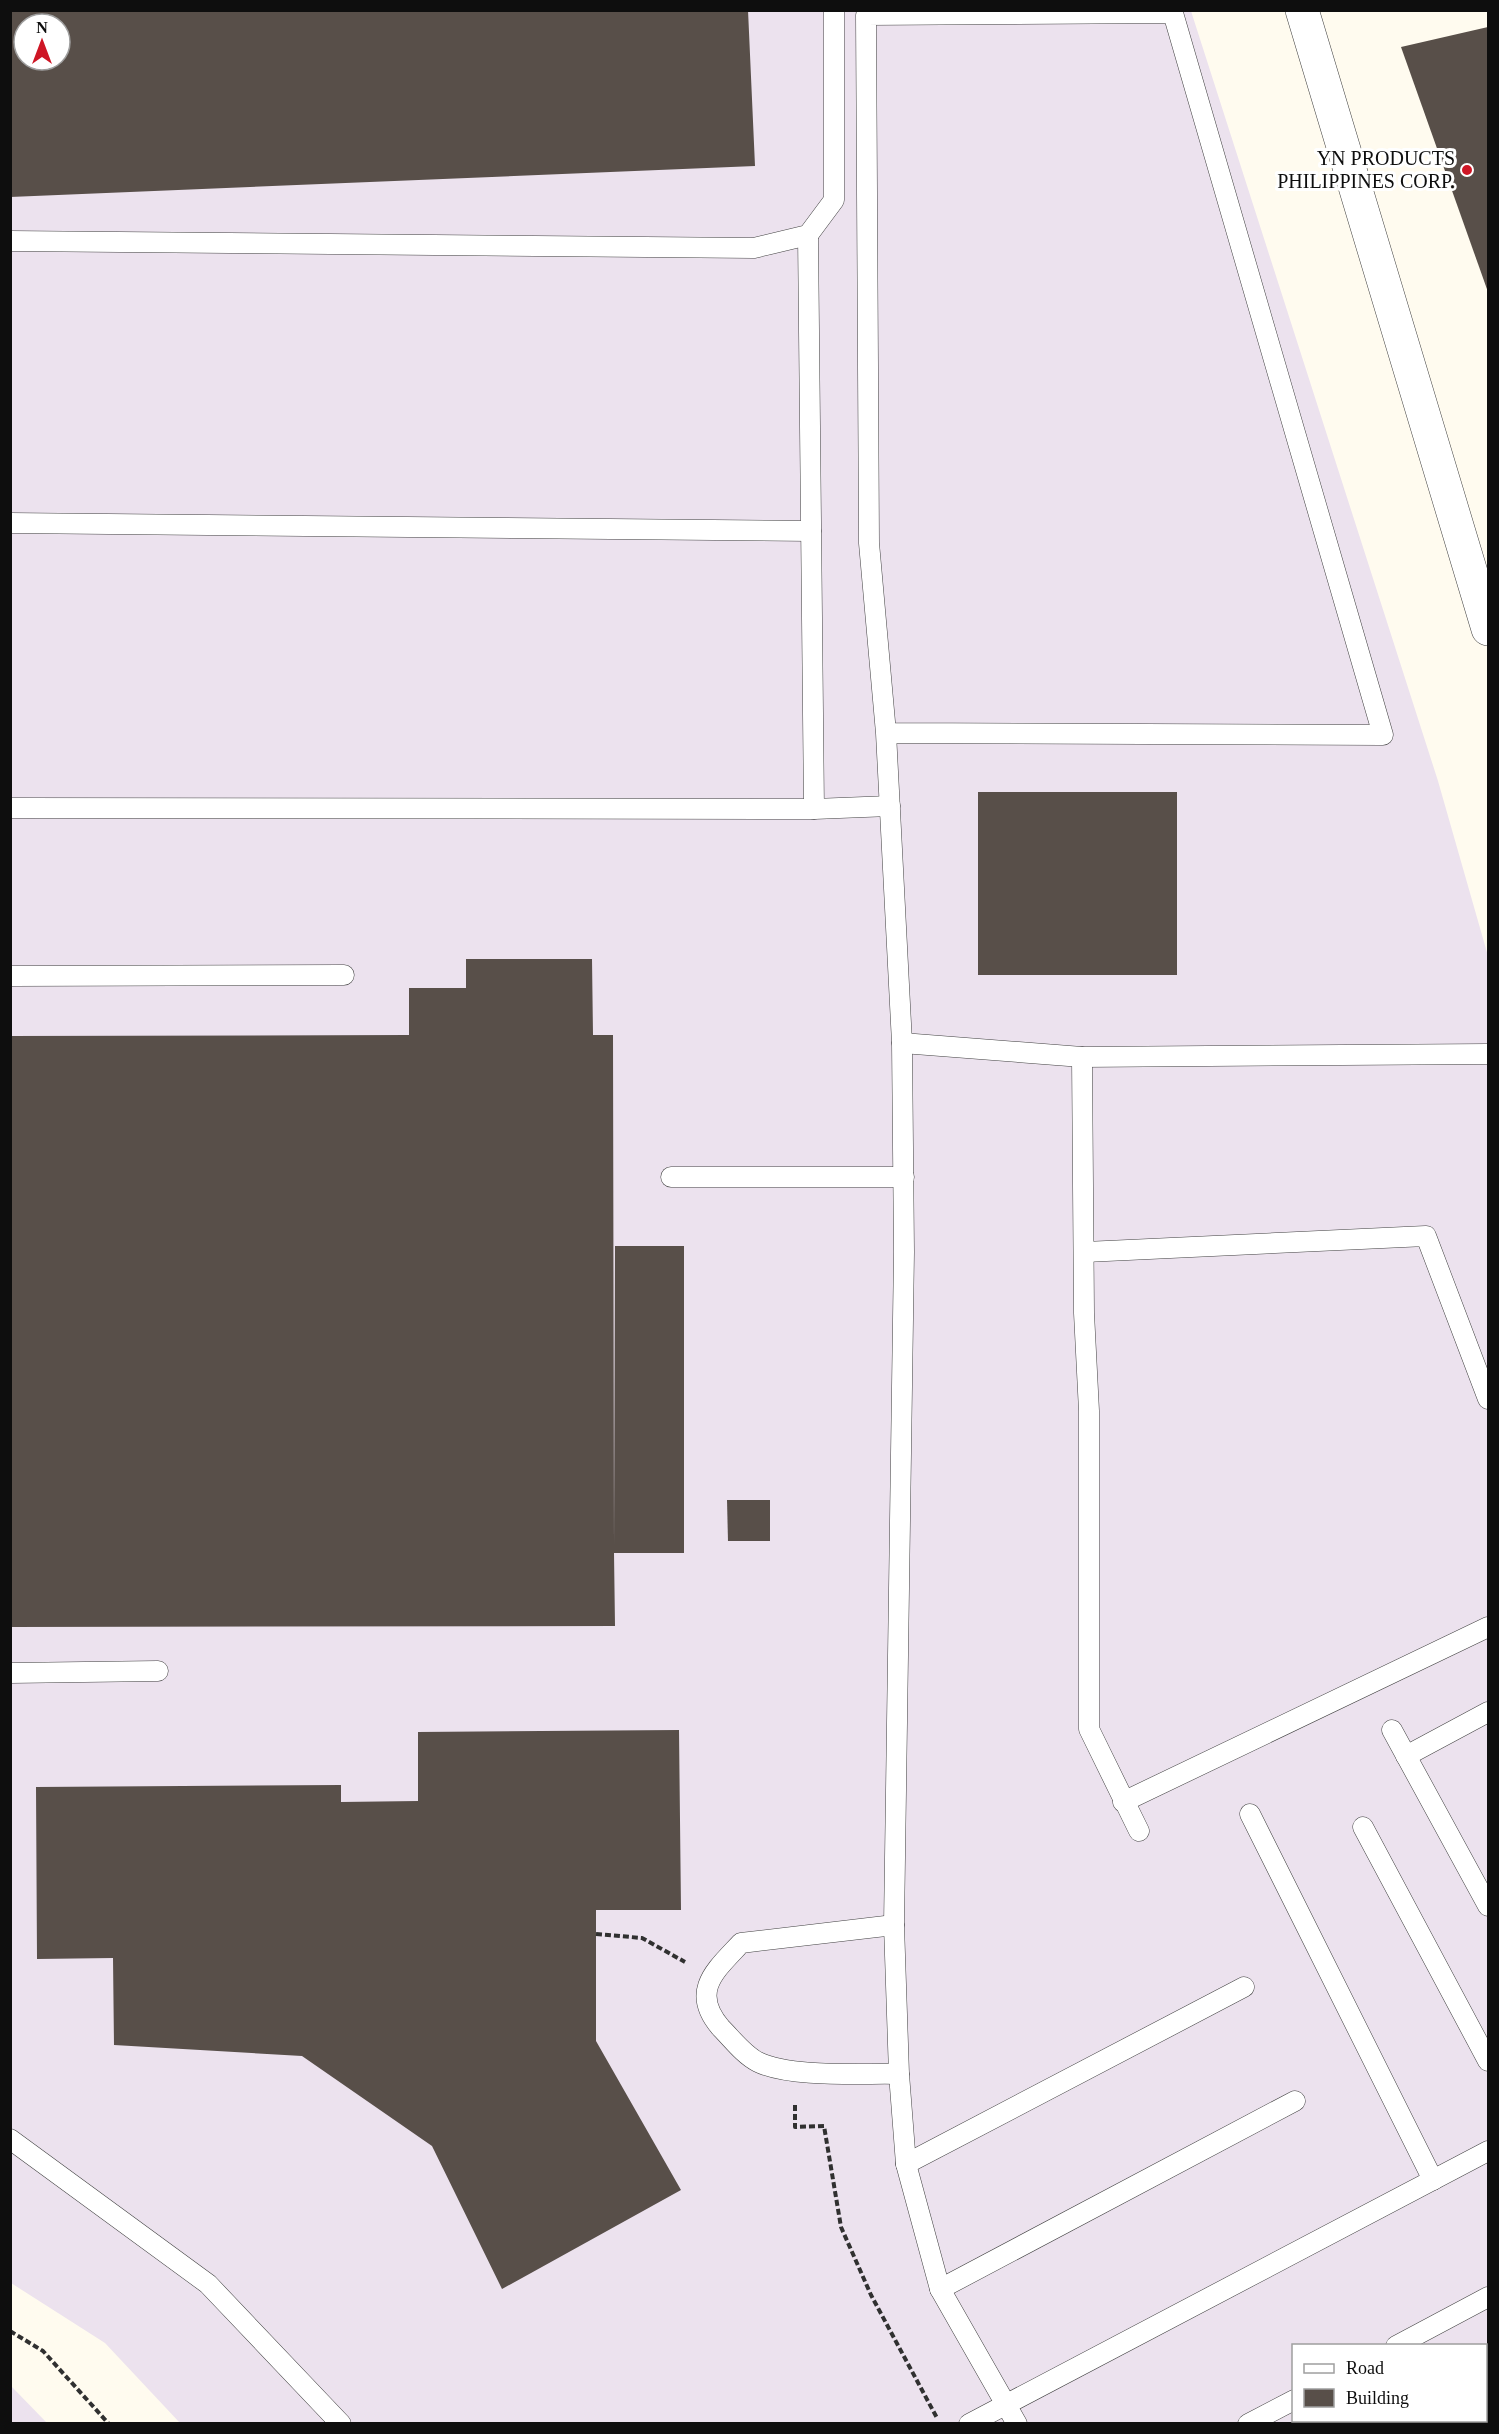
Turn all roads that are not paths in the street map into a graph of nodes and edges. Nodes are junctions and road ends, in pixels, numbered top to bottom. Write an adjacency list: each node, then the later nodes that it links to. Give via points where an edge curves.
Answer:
1 (834, 10): 3 (lane, via 834,200)
2 (1302, 10): 7 (street)
3 (808, 235): 4 (lane, via 754,248); 6 (lane)
4 (10, 241)
5 (10, 523): 6 (lane)
6 (811, 531): 11 (lane)
7 (1488, 629)
8 (886, 733): 8 (lane, via 869,543 866,15 1173,14 1383,735); 9 (lane)
9 (890, 806): 11 (lane); 14 (lane)
10 (10, 808): 11 (lane)
11 (814, 809)
12 (344, 975): 13 (lane)
13 (10, 976)
14 (902, 1043): 16 (lane); 18 (lane)
15 (1488, 1054): 16 (lane)
16 (1082, 1057): 19 (lane)
17 (671, 1177): 18 (lane)
18 (904, 1177): 32 (lane)
19 (1085, 1252): 20 (lane, via 1426,1236); 27 (lane, via 1089,1729)
20 (1488, 1399)
21 (1488, 1627): 27 (lane)
22 (158, 1671): 23 (lane)
23 (10, 1674)
24 (1488, 1712): 26 (lane)
25 (1392, 1730): 26 (lane)
26 (1406, 1756): 31 (lane)
27 (1124, 1802): 30 (lane)
28 (1250, 1814): 40 (lane)
29 (1363, 1827): 34 (lane)
30 (1139, 1831)
31 (1488, 1906)
32 (894, 1925): 35 (lane); 35 (lane, via 741,1943 710,1976 706,1995 715,2020 758,2062 794,2071)
33 (1244, 1987): 39 (lane)
34 (1488, 2061)
35 (899, 2074): 39 (lane)
36 (1295, 2101): 41 (lane)
37 (10, 2139): 46 (lane, via 207,2284)
38 (1488, 2151): 40 (lane)
39 (906, 2164): 41 (lane)
40 (1433, 2180): 45 (lane)
41 (940, 2289): 45 (lane)
42 (1488, 2297): 43 (lane)
43 (1400, 2344)
44 (1292, 2401): 49 (lane)
45 (1005, 2404): 47 (lane); 48 (lane)
46 (341, 2424)
47 (969, 2424)
48 (1017, 2424)
49 (1248, 2424)

